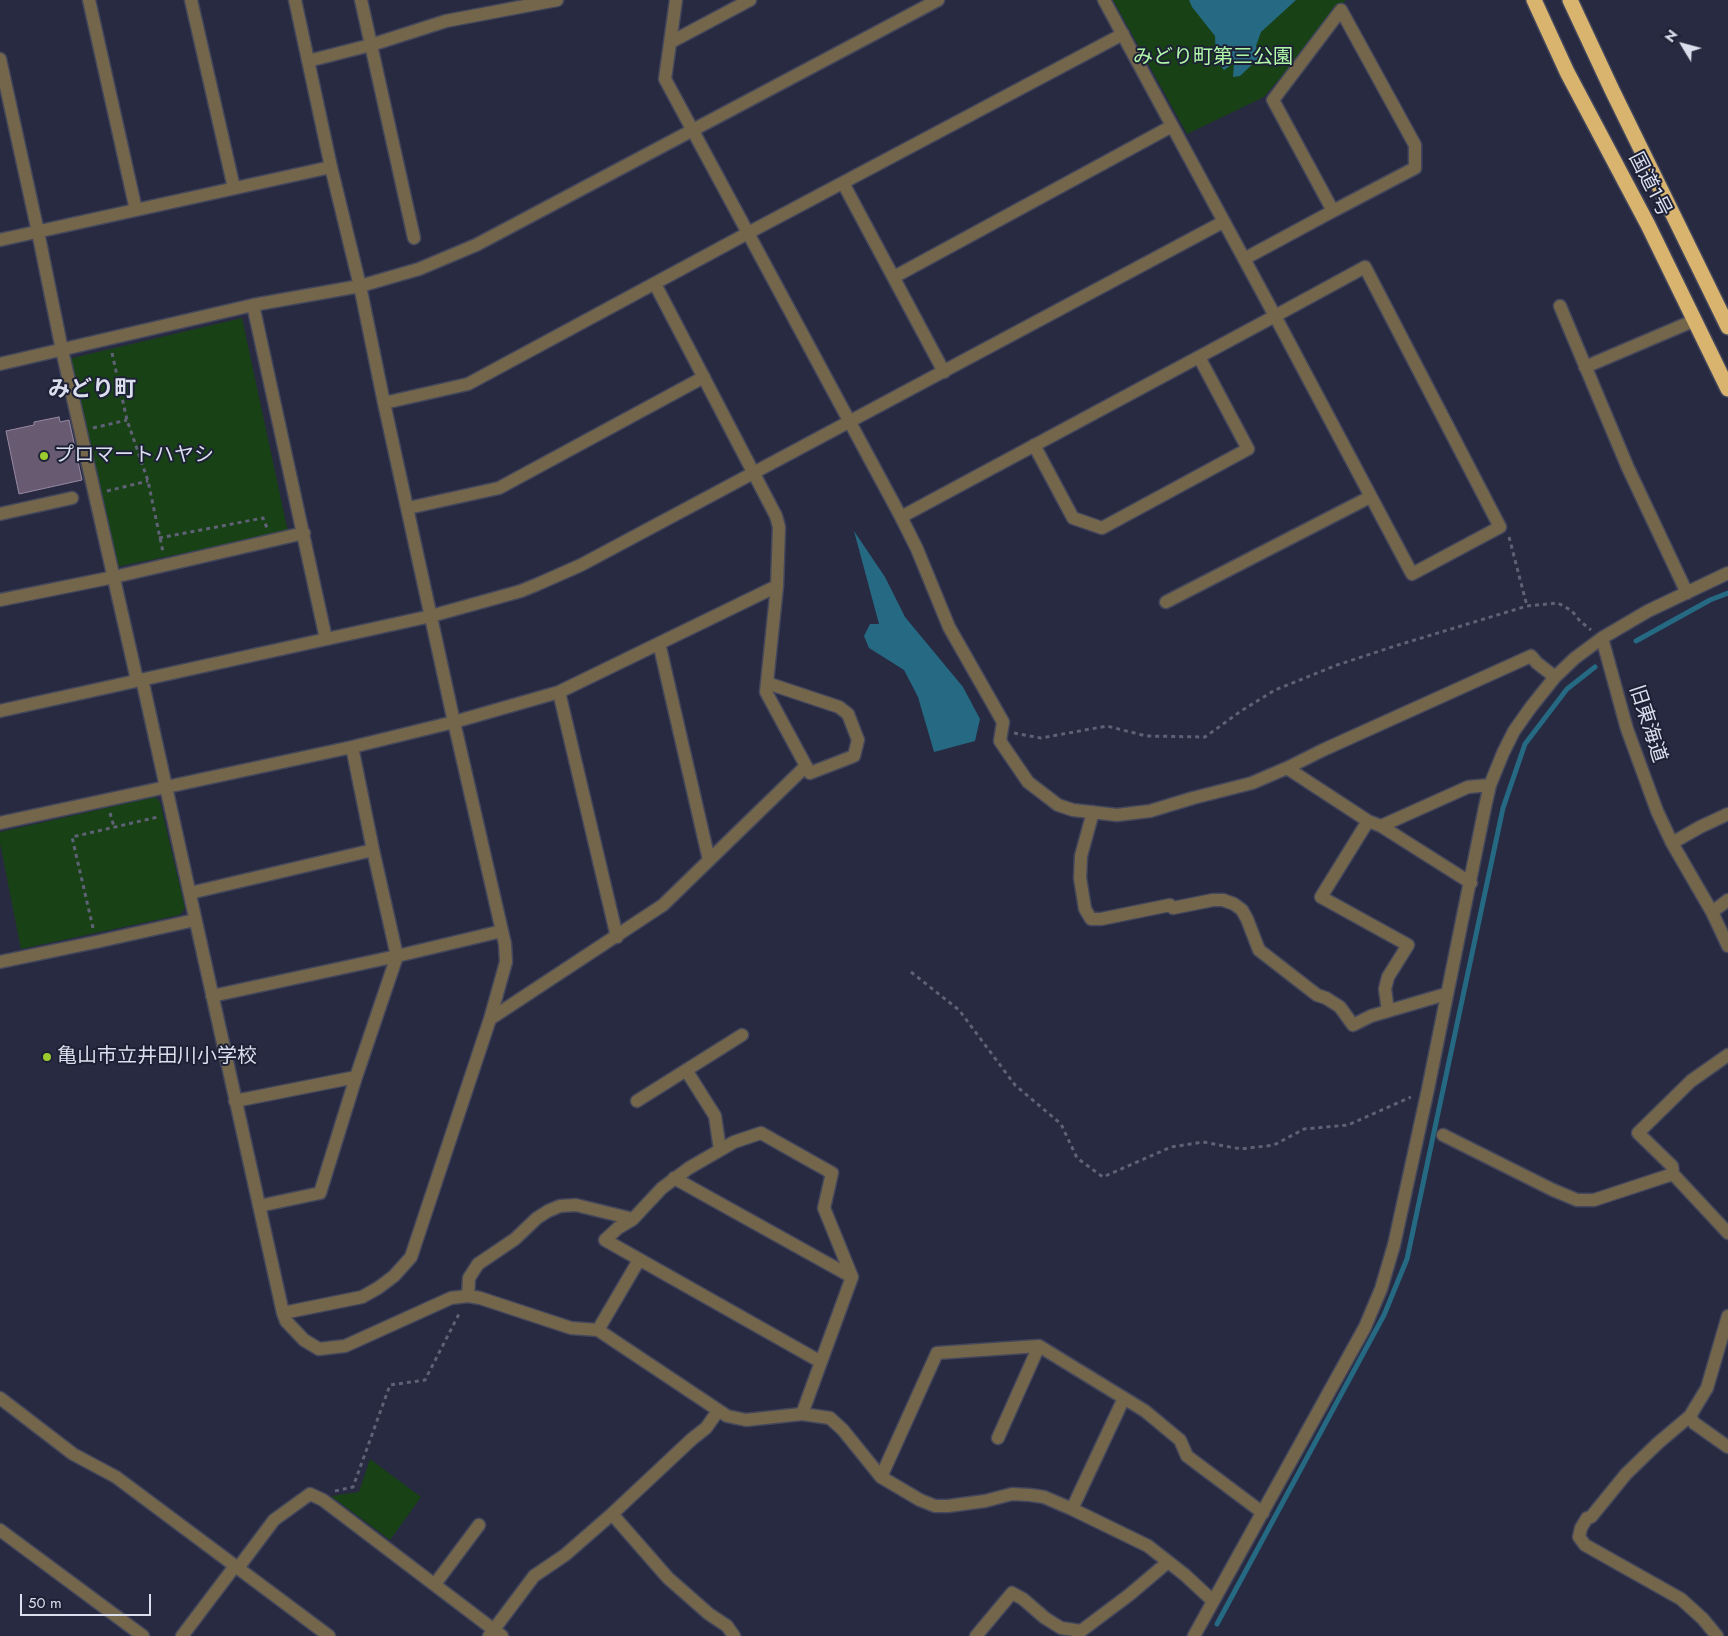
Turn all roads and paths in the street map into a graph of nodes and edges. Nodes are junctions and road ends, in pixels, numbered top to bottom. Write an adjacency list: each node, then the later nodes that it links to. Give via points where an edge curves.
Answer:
1 (89, 0): 23 (street)
2 (191, 0): 22 (street)
3 (295, 0): 17 (street)
4 (361, 0): 15 (street)
5 (557, 0): 15 (street, via 446,21)
6 (676, 0): 14 (street)
7 (750, 0): 14 (street)
8 (938, 0): 19 (street)
9 (1104, 0): 13 (street)
10 (1534, 0): 37 (highway, 国道1号)
11 (1570, 0): 38 (highway, 国道1号)
12 (1341, 5): 24 (street, via 1273,100); 24 (street, via 1415,145 1415,168)
13 (1123, 34): 18 (street); 21 (street)
14 (671, 42): 19 (street, via 665,79)
15 (371, 45): 17 (street); 28 (street)
16 (0, 59): 26 (street)
17 (308, 61): 20 (street)
18 (1172, 126): 25 (street); 31 (street)
19 (692, 130): 27 (street); 33 (street, via 476,245 418,269)
20 (331, 167): 22 (street); 33 (street)
21 (843, 183): 27 (street); 31 (street)
22 (234, 188): 23 (street)
23 (136, 210): 26 (street)
24 (1333, 211): 30 (street)
25 (1224, 222): 30 (street); 44 (street)
26 (38, 232): 29 (street); 39 (street)
27 (748, 233): 32 (street); 49 (street)
28 (414, 238)
29 (0, 240)
30 (1244, 259): 36 (street)
31 (894, 277): 44 (street)
32 (655, 284): 45 (street); 47 (street, via 468,384)
33 (360, 286): 34 (street); 47 (street)
34 (254, 306): 39 (street); 61 (street)
35 (1560, 306): 43 (street)
36 (1275, 316): 41 (street); 55 (street); 60 (street, via 1364,267)
37 (1694, 321): 43 (street); 46 (highway, 国道1号)
38 (1728, 327)
39 (62, 350): 42 (street); 50 (street)
40 (112, 356): 48 (path)
41 (1198, 357): 51 (street); 51 (street, via 1248,449 1102,528 1073,518)
42 (0, 364)
43 (1585, 367): 68 (street)
44 (944, 372): 49 (street)
45 (704, 377): 52 (street); 57 (street, via 499,488)
46 (1728, 389)
47 (384, 403): 57 (street)
48 (128, 420): 50 (path); 53 (path)
49 (849, 422): 52 (street); 59 (street)
50 (80, 431): 54 (street)
51 (1034, 445): 59 (street)
52 (754, 473): 67 (street, via 779,527); 72 (street, via 581,565 521,591)
53 (148, 481): 54 (path); 62 (path)
54 (94, 494): 66 (street)
55 (1370, 497): 60 (street, via 1412,574); 70 (street)
56 (72, 498): 58 (street)
57 (408, 508): 72 (street)
58 (0, 514)
59 (901, 517): 82 (street, via 949,627)
60 (1500, 527): 71 (path, via 1508,535)
61 (304, 533): 63 (street); 74 (street)
62 (159, 538): 63 (path, via 263,518); 64 (path)
63 (271, 541): 64 (street)
64 (165, 565): 66 (street)
65 (1728, 573): 68 (street)
66 (114, 577): 69 (street); 77 (street)
67 (777, 586): 75 (street); 78 (street)
68 (1687, 593): 73 (street)
69 (0, 600)
70 (1166, 602)
71 (1527, 606): 73 (path, via 1558,603); 82 (path, via 1395,646 1276,690 1205,737 1146,736 1107,726 1041,738 1014,733)
72 (431, 616): 74 (street); 81 (street)
73 (1602, 638): 76 (street); 96 (street, 旧東海道, via 1627,729)
74 (326, 639): 77 (street)
75 (659, 643): 79 (street); 98 (street)
76 (1556, 677): 85 (street, via 1531,656); 86 (street, via 1514,731)
77 (140, 679): 80 (street); 87 (street)
78 (768, 683): 84 (street, via 766,692); 84 (street, via 839,707 848,714 858,740 854,756 810,773)
79 (559, 692): 81 (street); 105 (street)
80 (0, 711)
81 (454, 722): 83 (street); 104 (street)
82 (1003, 722): 89 (street, via 1000,741 1028,782 1058,806)
83 (352, 746): 87 (street); 97 (street)
84 (806, 766): 98 (street)
85 (1287, 768): 89 (street, via 1252,783 1150,811 1117,815); 92 (street)
86 (1490, 785): 94 (street, via 1468,787); 99 (street)
87 (166, 786): 93 (street); 100 (street)
88 (109, 807): 95 (path)
89 (1093, 812): 113 (street, via 1081,856 1080,878 1085,909 1091,919 1170,905 1173,908 1223,900 1242,910 1259,950 1318,995 1340,1007 1353,1025)
90 (1728, 814): 96 (street)
91 (163, 815): 95 (path)
92 (1368, 821): 94 (street); 113 (street, via 1321,897 1408,945 1388,977 1385,989)
93 (0, 823)
94 (1381, 826): 99 (street)
95 (114, 827): 106 (path, via 72,837)
96 (1672, 844): 102 (street, 旧東海道)
97 (373, 850): 100 (street); 108 (street)
98 (710, 860): 105 (street, via 663,905)
99 (1471, 883): 111 (street)
100 (190, 893): 103 (street)
101 (1728, 900): 102 (street)
102 (1712, 912): 107 (street, 旧東海道)
103 (195, 920): 106 (street); 112 (street)
104 (502, 930): 108 (street); 114 (street, via 506,962)
105 (617, 937): 114 (street)
106 (96, 942): 109 (street)
107 (1728, 946)
108 (398, 956): 112 (street); 118 (street)
109 (0, 962)
110 (911, 972): 119 (path, via 959,1010 1015,1085 1061,1124 1077,1158 1103,1177 1171,1147 1203,1142 1241,1149 1274,1145 1304,1129 1348,1125)
111 (1446, 994): 113 (street); 119 (street)
112 (212, 996): 120 (street)
113 (1388, 1011)
114 (490, 1018): 132 (street, via 411,1257 394,1276 362,1297)
115 (742, 1036): 117 (street)
116 (1728, 1055): 124 (street, via 1691,1080 1638,1133 1672,1166)
117 (686, 1070): 121 (street); 123 (street, via 715,1116)
118 (356, 1077): 120 (street); 126 (street, via 320,1193)
119 (1428, 1089): 147 (street, via 1394,1245 1374,1308)
120 (235, 1101): 126 (street)
121 (637, 1101)
122 (1443, 1135): 124 (street, via 1577,1200 1594,1200)
123 (720, 1150): 125 (street); 130 (street, via 761,1134 832,1173 824,1208)
124 (1673, 1174): 128 (street)
125 (674, 1178): 127 (street); 130 (street)
126 (259, 1206): 132 (street)
127 (633, 1219): 129 (street, via 605,1240); 131 (street, via 576,1205 548,1211 515,1240 478,1264 469,1278)
128 (1728, 1233)
129 (639, 1260): 134 (street); 136 (street)
130 (852, 1277): 136 (street)
131 (468, 1296): 132 (street, via 451,1298 334,1348 319,1349 304,1340); 134 (street, via 571,1328); 145 (path, via 425,1380 390,1385 353,1487 330,1492)
132 (282, 1313)
133 (1728, 1316): 141 (street, via 1707,1388)
134 (598, 1330): 139 (street)
135 (1039, 1346): 138 (street); 142 (street); 144 (street, via 937,1353)
136 (821, 1362): 140 (street)
137 (0, 1398): 152 (street, via 73,1454 116,1477)
138 (1124, 1398): 146 (street); 147 (street, via 1180,1440 1187,1456)
139 (718, 1411): 140 (street, via 746,1420); 148 (street, via 706,1428)
140 (802, 1414): 144 (street, via 830,1418)
141 (1690, 1416): 143 (street, via 1694,1424); 162 (street, via 1626,1474 1587,1518 1579,1537 1585,1545 1681,1599)
142 (998, 1438)
143 (1728, 1447)
144 (881, 1477): 146 (street, via 935,1506 972,1503 1012,1494 1044,1498)
145 (323, 1500): 152 (street, via 310,1494 274,1520); 153 (street)
146 (1072, 1509): 151 (street, via 1148,1546)
147 (1263, 1512): 154 (street)
148 (612, 1514): 155 (street, via 566,1556 534,1576); 159 (street, via 668,1578 727,1626)
149 (479, 1525): 153 (street)
150 (0, 1530): 156 (street)
151 (1168, 1562): 154 (street); 160 (street, via 1080,1631 1061,1628 1012,1593)
152 (236, 1567): 157 (street); 158 (street)
153 (435, 1584): 155 (street)
154 (1213, 1601): 161 (street)
155 (495, 1634)
156 (143, 1636)
157 (182, 1636)
158 (329, 1636)
159 (734, 1636)
160 (976, 1636)
161 (1194, 1636)
162 (1717, 1636)

